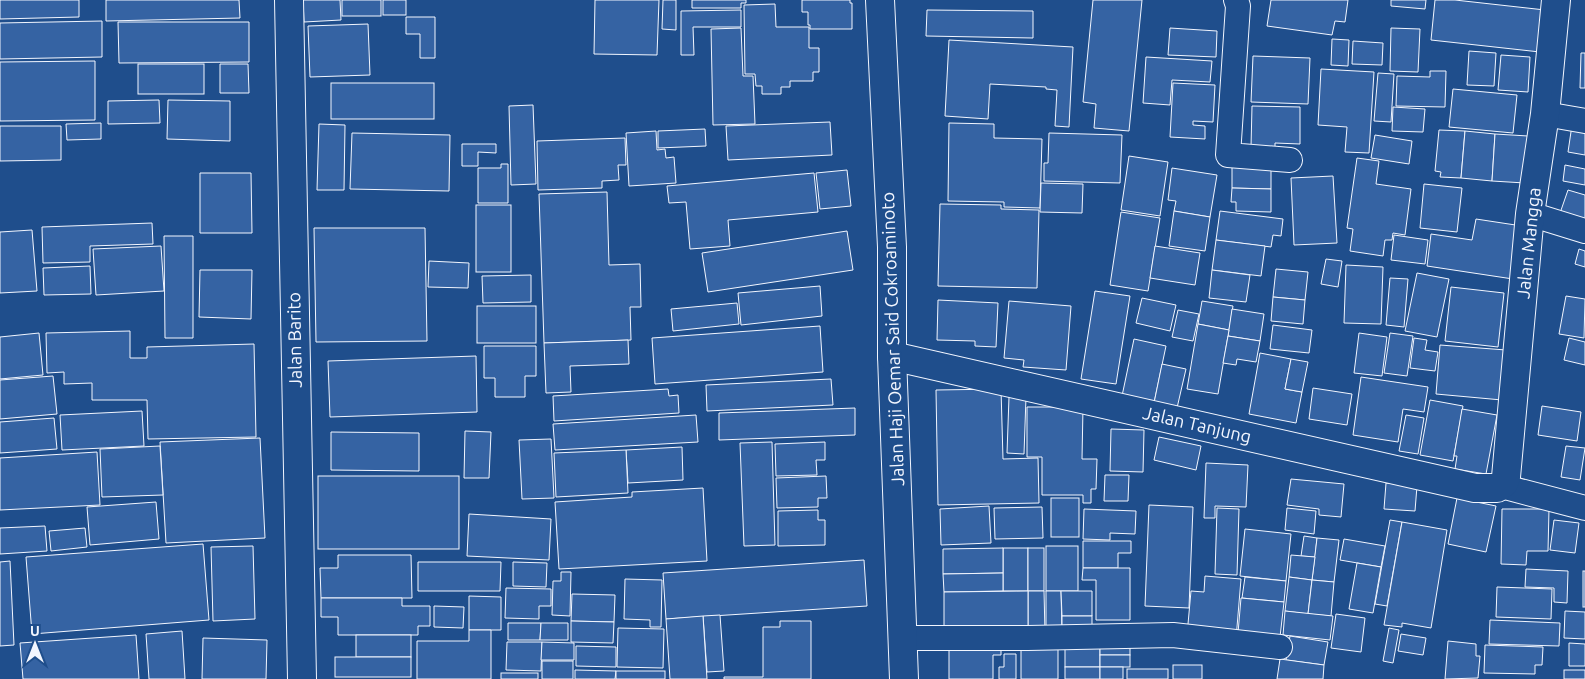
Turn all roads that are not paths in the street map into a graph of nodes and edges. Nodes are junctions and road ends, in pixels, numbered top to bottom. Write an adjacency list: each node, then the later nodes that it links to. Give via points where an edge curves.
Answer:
1 (289, 0): 15 (main road, Jalan Barito)
2 (880, 0): 10 (main road, Jalan Haji Oemar Said Cokroaminoto, via 892,247)
3 (1236, 0): 7 (street, via 1228,155)
4 (1556, 0): 5 (main road, Jalan Mangga)
5 (1545, 114): 6 (street); 8 (main road, Jalan Mangga)
6 (1585, 120)
7 (1290, 160)
8 (1530, 214): 9 (street); 11 (main road, Jalan Mangga, via 1506,477)
9 (1585, 231)
10 (892, 356): 11 (main road, Jalan Tanjung, via 1475,488); 13 (main road, Jalan Haji Oemar Said Cokroaminoto)
11 (1501, 486): 12 (street)
12 (1585, 508)
13 (903, 638): 14 (street, via 1173,635); 16 (main road, Jalan Haji Oemar Said Cokroaminoto)
14 (1280, 647)
15 (302, 679)
16 (904, 679)

